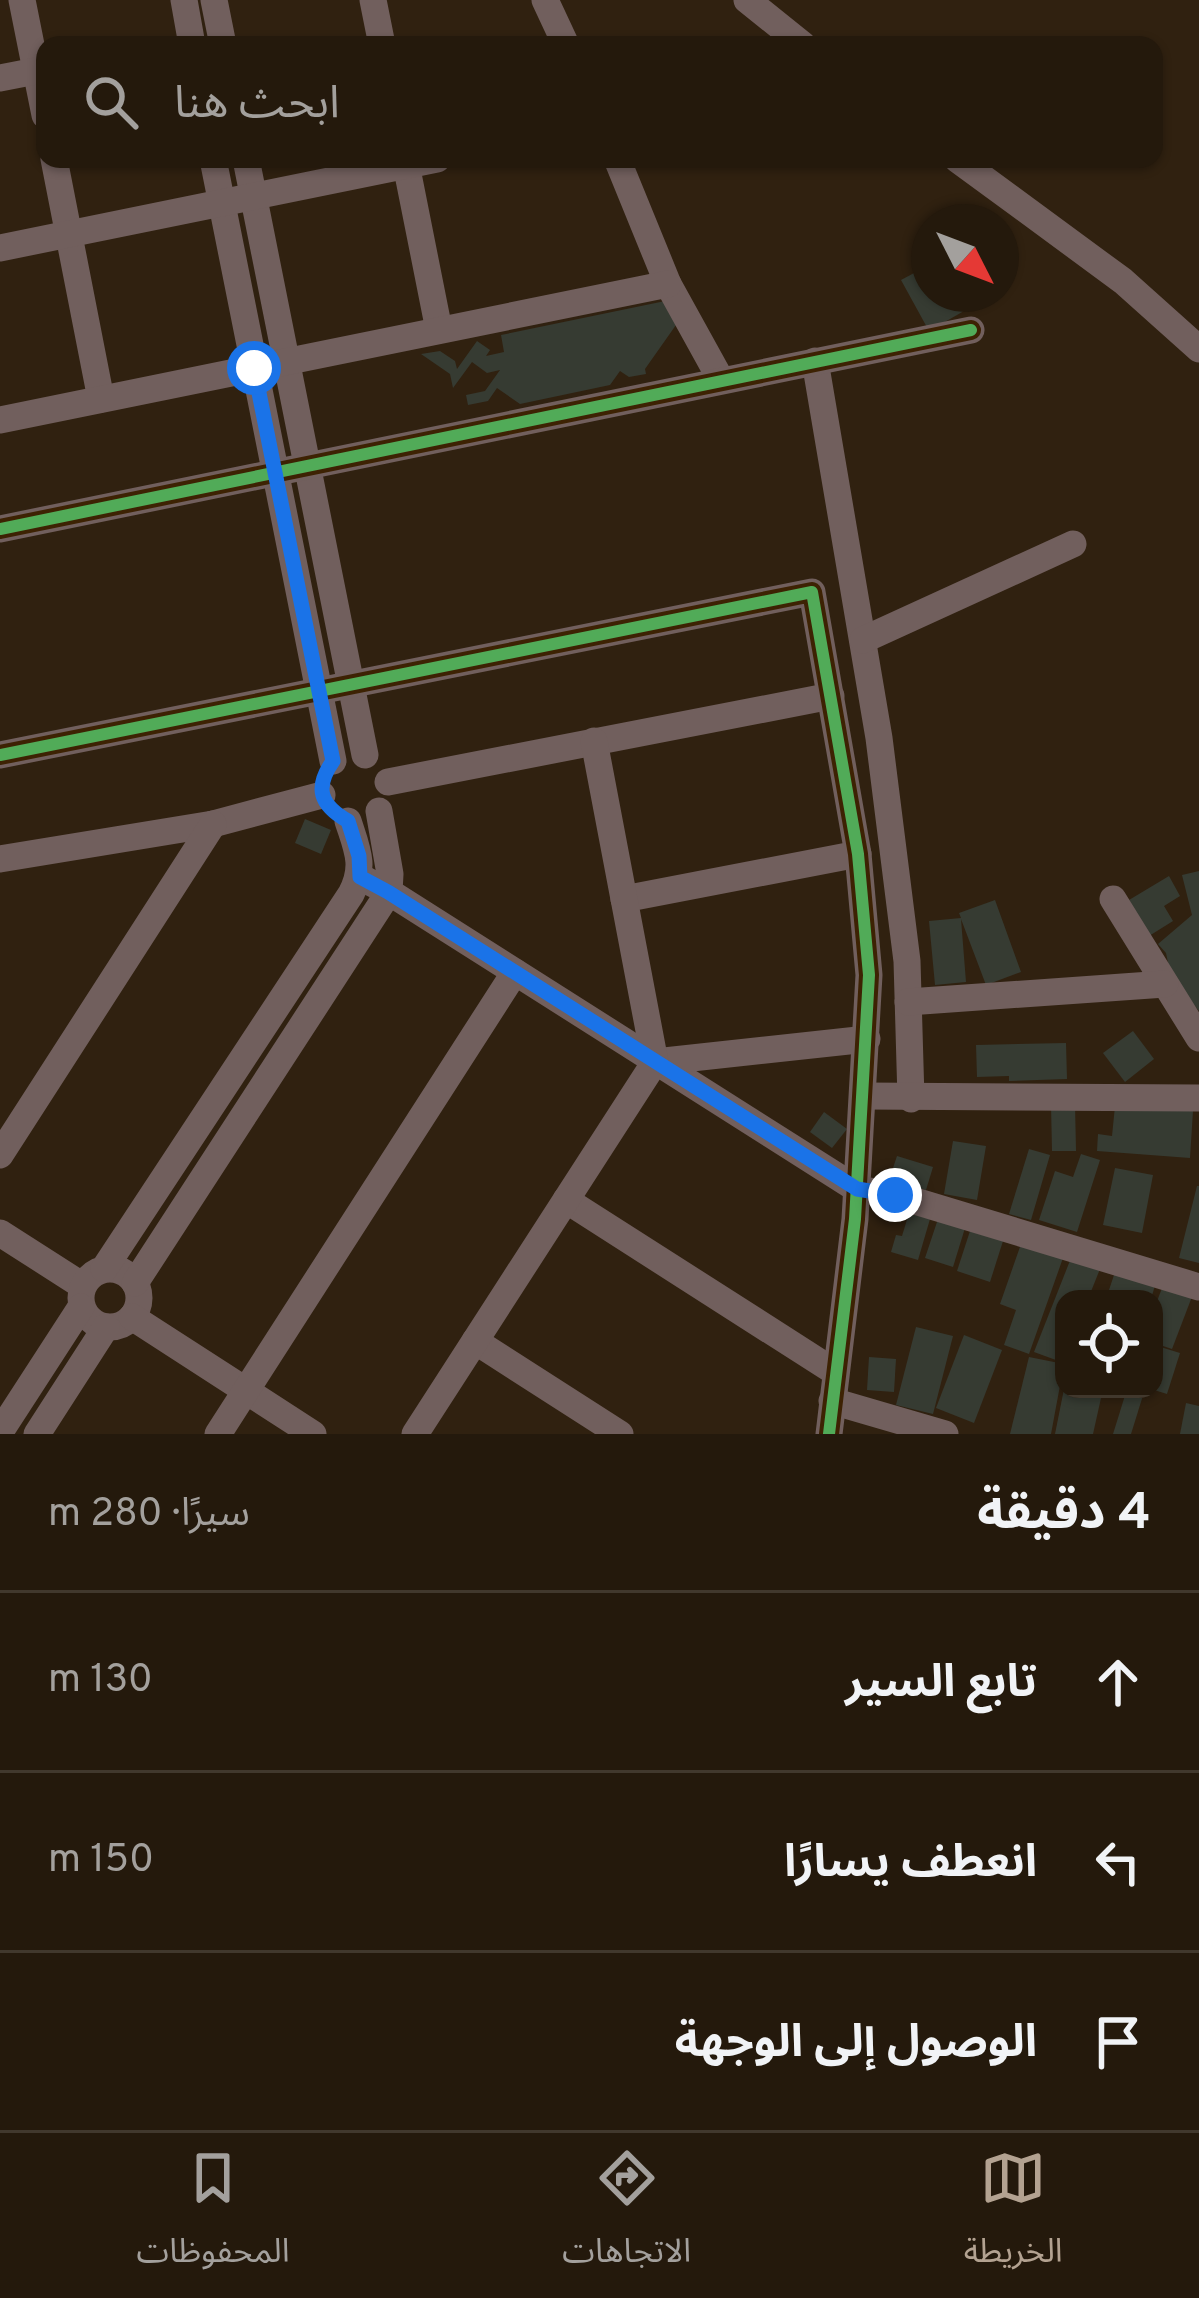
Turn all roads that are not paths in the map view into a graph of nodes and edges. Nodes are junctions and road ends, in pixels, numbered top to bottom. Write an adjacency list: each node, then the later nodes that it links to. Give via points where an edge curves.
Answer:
1 (22, 0): 13 (street)
2 (184, 0): 8 (street)
3 (214, 0): 9 (street)
4 (404, 0): 7 (street)
5 (545, 0): 11 (street)
6 (748, 0): 12 (street)
7 (374, 3): 10 (street)
8 (190, 36)
9 (221, 36)
10 (380, 36)
11 (562, 36)
12 (792, 36)
13 (36, 71): 14 (street)
14 (0, 78)
15 (56, 168): 24 (street)
16 (215, 168): 23 (street)
17 (248, 168): 22 (street)
18 (379, 168): 22 (street)
19 (407, 168): 27 (street)
20 (621, 168): 26 (street)
21 (969, 168): 29 (street, via 1123,281)
22 (254, 196): 23 (street); 30 (street)
23 (221, 203): 24 (street); 32 (street)
24 (69, 234): 25 (street); 34 (street)
25 (0, 248)
26 (668, 284): 27 (street); 33 (street)
27 (439, 330): 30 (street)
28 (971, 330): 31 (street)
29 (1199, 350)
30 (287, 361): 32 (street); 36 (street)
31 (815, 361): 33 (street); 40 (street)
32 (254, 368): 34 (street); 37 (street)
33 (721, 380): 36 (street)
34 (101, 399): 35 (street)
35 (0, 420)
36 (308, 466): 37 (street); 41 (street)
37 (275, 472): 38 (street); 42 (street)
38 (0, 530)
39 (1073, 544): 40 (street)
40 (863, 640): 61 (street)
41 (351, 684): 42 (street); 43 (street, via 812,592); 46 (street)
42 (319, 691): 45 (street); 47 (street)
43 (830, 696): 44 (street); 53 (street)
44 (594, 742): 48 (street); 57 (street)
45 (0, 755)
46 (365, 755): 47 (street); 48 (street)
47 (333, 761): 49 (street)
48 (388, 782): 50 (street)
49 (322, 795): 51 (street); 52 (street)
50 (379, 811): 51 (street); 56 (street)
51 (348, 821): 55 (street)
52 (213, 824): 54 (street); 68 (street)
53 (858, 854): 57 (street); 63 (street)
54 (0, 859)
55 (360, 877): 56 (street); 73 (street)
56 (388, 892): 59 (street); 72 (street)
57 (624, 899): 64 (street)
58 (1113, 899): 60 (street)
59 (515, 972): 64 (street); 78 (street)
60 (1165, 984): 61 (street); 62 (street)
61 (908, 1003): 67 (street)
62 (1199, 1038)
63 (867, 1039): 64 (street); 65 (street)
64 (655, 1062): 69 (street); 70 (street)
65 (864, 1096): 67 (street); 69 (street)
66 (1199, 1098): 67 (street)
67 (911, 1099)
68 (0, 1155)
69 (857, 1189): 74 (street); 77 (street)
70 (566, 1200): 76 (street); 77 (street)
71 (0, 1233): 73 (street)
72 (135, 1283): 73 (street, via 116,1269); 75 (street, via 138,1307)
73 (89, 1287): 75 (street, via 86,1317); 79 (street)
74 (1199, 1287)
75 (119, 1322): 78 (street); 80 (street)
76 (476, 1341): 83 (street); 84 (street)
77 (834, 1386): 85 (street); 86 (street)
78 (245, 1390): 81 (street); 82 (street)
79 (0, 1432)
80 (37, 1434)
81 (218, 1434)
82 (313, 1434)
83 (415, 1434)
84 (620, 1434)
85 (829, 1434)
86 (945, 1434)

